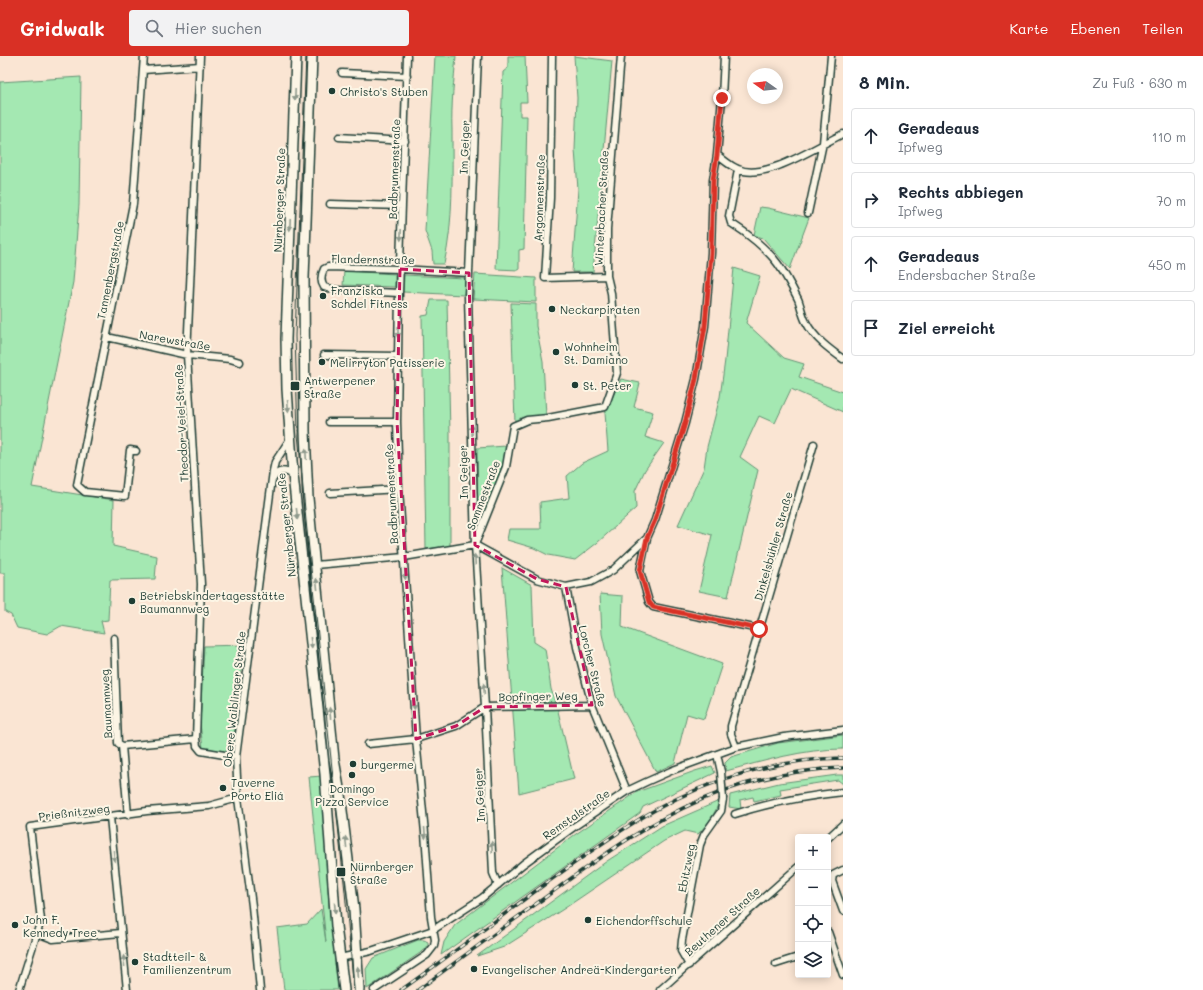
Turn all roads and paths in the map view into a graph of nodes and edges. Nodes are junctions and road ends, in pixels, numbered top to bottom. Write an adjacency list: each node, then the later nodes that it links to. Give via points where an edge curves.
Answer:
1 (144, 56): 12 (street, Tannenbergstraße)
2 (200, 56): 11 (street, Theodor-Veiel-Straße)
3 (296, 56): 37 (main road, Nürnberger Straße, one-way to 37, via 286,339)
4 (312, 56): 47 (main road, one-way to 4, via 305,431 303,320)
5 (408, 56): 14 (street, Badbrunnenstraße)
6 (478, 56): 25 (street, Im Geiger)
7 (552, 56): 26 (street, Argonnenstraße, via 550,198 544,278)
8 (621, 56): 26 (street, Winterbacher Straße, via 607,229)
9 (724, 56): 19 (street)
10 (831, 56): 18 (street)
11 (200, 66): 12 (street); 29 (street, Theodor-Veiel-Straße)
12 (143, 70): 28 (street, Tannenbergstraße, via 133,204)
13 (342, 73): 14 (street)
14 (407, 76): 17 (street, Badbrunnenstraße)
15 (843, 134): 18 (street)
16 (339, 137): 17 (street)
17 (405, 141): 22 (street, Badbrunnenstraße)
18 (823, 143): 20 (street, via 773,168 755,173); 23 (street)
19 (717, 155): 20 (street); 44 (street, via 713,180 705,326 696,379 685,423)
20 (738, 170): 32 (street, via 729,216 731,223 744,231 777,263 798,299 806,322 815,336)
21 (330, 204): 22 (street)
22 (402, 206): 24 (street, Badbrunnenstraße, one-way to 24)
23 (808, 213)
24 (400, 269): 25 (street, Flandernstraße); 27 (street, Badbrunnenstraße); 27 (street, Flandernstraße, via 328,268 324,269 321,280 324,287 336,290)
25 (469, 273): 45 (street, Im Geiger, one-way to 25)
26 (607, 276): 34 (street, Winterbacher Straße, via 611,293 617,373)
27 (399, 293): 31 (street, Badbrunnenstraße, one-way to 31)
28 (108, 337): 29 (street, Narewstraße); 39 (street, Tannenbergstraße, via 77,485 84,492 125,496 130,450)
29 (187, 355): 33 (street, Narewstraße); 54 (street, Theodor-Veiel-Straße, via 201,584)
30 (324, 355): 31 (street)
31 (398, 356): 36 (street, Badbrunnenstraße)
32 (843, 359)
33 (240, 362)
34 (605, 407): 45 (street, Sommestraße, via 527,420 513,426 506,467)
35 (329, 422): 36 (street)
36 (397, 422): 42 (street, Badbrunnenstraße)
37 (290, 439): 40 (main road, Nürnberger Straße); 41 (street, Obere Waiblinger Straße, via 275,462)
38 (814, 444): 49 (street, Dinkelsbühler Straße)
39 (136, 451)
40 (293, 475): 41 (street, via 279,471); 78 (main road, Nürnberger Straße, one-way to 78, via 325,774)
41 (272, 482): 60 (street, Obere Waiblinger Straße)
42 (399, 489): 43 (street); 46 (street, Badbrunnenstraße)
43 (330, 493)
44 (647, 538): 48 (street, via 613,570 591,582); 49 (street, via 640,571 649,602 653,607)
45 (475, 545): 46 (street); 48 (street, via 537,578); 52 (street, Im Geiger, one-way to 45)
46 (404, 557): 47 (street); 55 (street, Badbrunnenstraße, one-way to 55)
47 (315, 565): 77 (main road, one-way to 47)
48 (566, 587): 51 (street, Lorcher Straße, via 577,647)
49 (759, 629): 58 (street, Dinkelsbühler Straße, via 731,726)
50 (114, 638): 57 (street, Baumannweg, via 118,743)
51 (592, 705): 52 (street, Bopfinger Weg); 61 (street, Lorcher Straße)
52 (485, 707): 55 (street, via 456,726); 71 (street, Im Geiger, one-way to 52, via 493,873)
53 (843, 730): 58 (street, Remstalstraße, via 784,737)
54 (196, 739): 57 (street); 60 (street, via 201,752)
55 (416, 739): 56 (street); 73 (street, Badbrunnenstraße, one-way to 73)
56 (368, 744)
57 (122, 746): 65 (street, Baumannweg)
58 (736, 747): 59 (street, Remstalstraße)
59 (717, 754): 61 (street, Remstalstraße); 81 (street, Ebitzweg, bridge, via 723,798 721,811 704,835 699,852 681,951)
60 (236, 757): 63 (street, Obere Waiblinger Straße)
61 (627, 792): 71 (street, Remstalstraße, via 575,826)
62 (843, 792): 64 (street, via 771,803)
63 (238, 798): 65 (street, Prießnitzweg, via 209,806); 85 (street, Obere Waiblinger Straße)
64 (735, 814)
65 (128, 815): 66 (street, Prießnitzweg)
66 (110, 817): 74 (street, Prießnitzweg, via 30,827 41,920); 75 (street, one-way to 75)
67 (843, 824): 68 (street)
68 (831, 835)
69 (795, 870): 81 (street, Beuthener Straße)
70 (843, 870): 72 (street, via 834,875 832,881)
71 (498, 885): 73 (street, Remstalstraße)
72 (843, 912)
73 (433, 930): 77 (street, Remstalstraße); 88 (street, Badbrunnenstraße, via 435,940 432,950)
74 (37, 933): 75 (street, via 53,939); 83 (street, Prießnitzweg)
75 (121, 933): 84 (street, one-way to 75)
76 (831, 948): 82 (street)
77 (357, 954): 78 (street, Remstalstraße); 87 (main road, one-way to 77)
78 (340, 958): 86 (main road, Nürnberger Straße)
79 (795, 958): 80 (street)
80 (776, 964)
81 (689, 965): 89 (street, Beuthener Straße)
82 (843, 975)
83 (19, 990)
84 (127, 990)
85 (260, 990)
86 (344, 990)
87 (359, 990)
88 (374, 990)
89 (660, 990)

